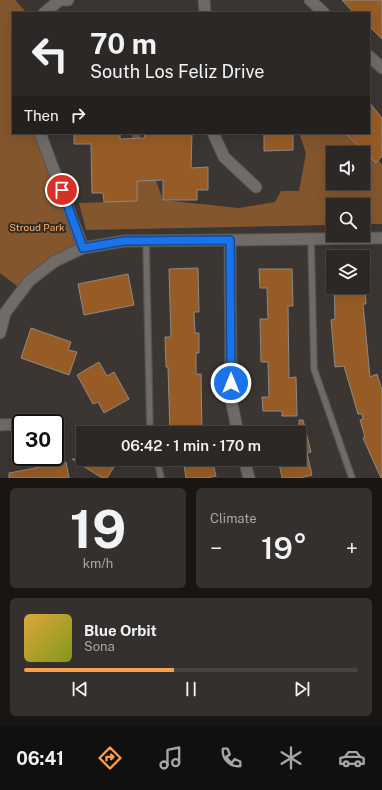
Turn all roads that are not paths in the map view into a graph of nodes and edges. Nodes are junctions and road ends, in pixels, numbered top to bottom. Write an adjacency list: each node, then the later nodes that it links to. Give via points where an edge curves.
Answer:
1 (68, 0): 4 (street, via 60,0)
2 (204, 0): 5 (street)
3 (310, 0): 6 (street)
4 (45, 12)
5 (204, 12)
6 (323, 12)
7 (370, 57): 8 (street)
8 (382, 68)
9 (40, 134): 16 (street)
10 (213, 134): 11 (street, via 224,157)
11 (256, 187)
12 (382, 238): 13 (street)
13 (311, 239): 14 (street); 26 (lane, via 314,369)
14 (230, 240): 15 (street); 21 (street, via 231,399)
15 (146, 241): 16 (street, via 124,241); 20 (lane)
16 (83, 248): 17 (street, via 55,261 29,281 5,313)
17 (0, 333)
18 (12, 424): 19 (street)
19 (0, 425)
20 (150, 426)
21 (237, 426)
22 (158, 466): 24 (lane)
23 (246, 466): 25 (street)
24 (161, 478)
25 (249, 478)
26 (352, 478)

